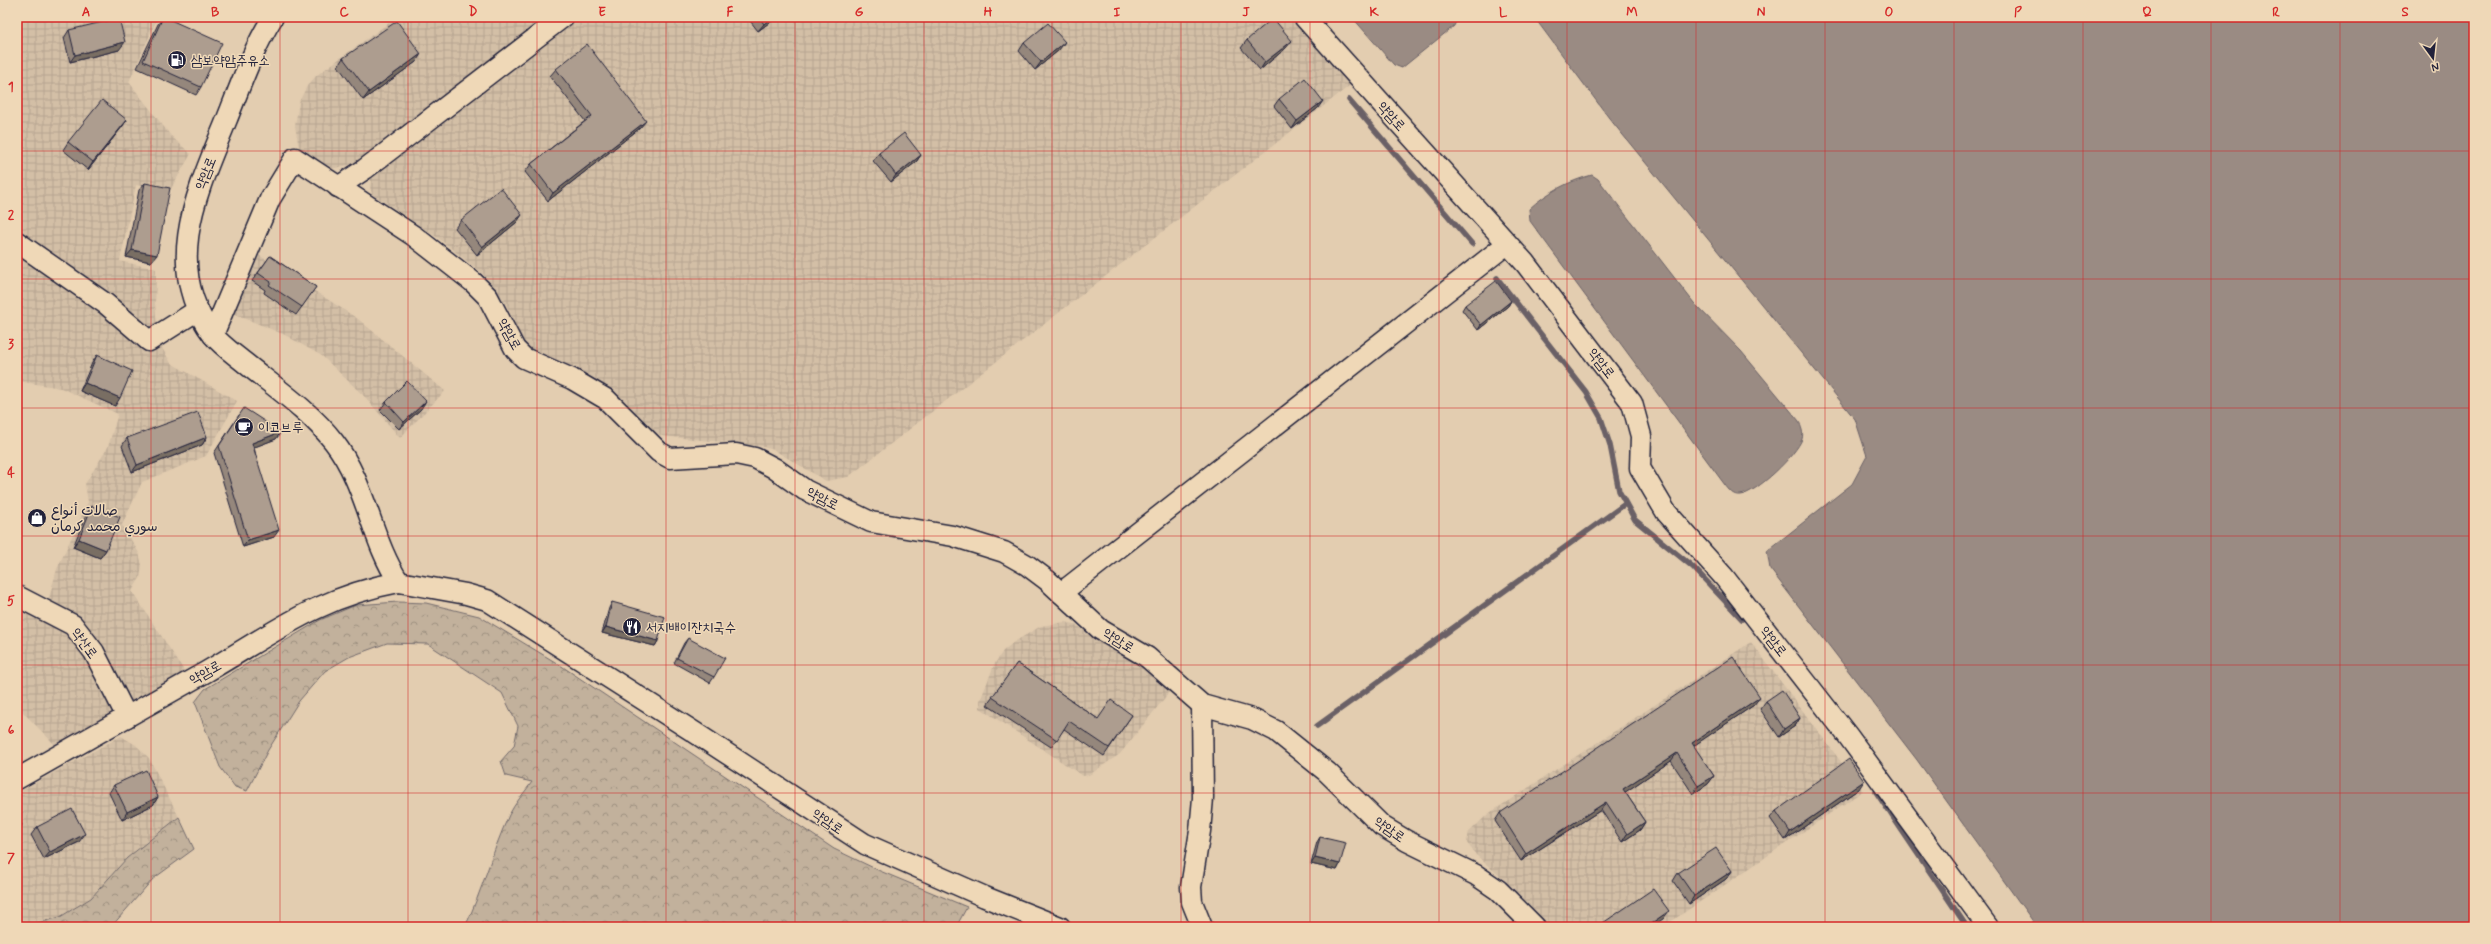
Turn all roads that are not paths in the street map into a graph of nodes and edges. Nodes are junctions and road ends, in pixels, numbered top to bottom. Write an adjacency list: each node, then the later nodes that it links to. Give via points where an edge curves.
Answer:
1 (273, 17): 7 (street, 약암로, via 248,65 197,192 189,220 186,252 190,283)
2 (563, 17): 4 (street)
3 (1304, 17): 6 (street, 약암로)
4 (338, 187): 8 (street, 약암로, via 295,158 270,199); 10 (street, 약암로, via 414,236 474,282 488,297 515,349 524,358 572,379 606,399 659,452 670,458 736,454 755,458 805,490 870,522 953,536 1004,552 1028,565)
5 (17, 242): 7 (street, via 106,304 149,341)
6 (1507, 244): 10 (street); 18 (street, 약암로, via 1525,263 1632,403 1641,436 1640,468 1666,512 1724,577 1848,736)
7 (198, 310): 8 (street, 약암로)
8 (213, 335): 9 (street, 약암로, via 311,416 335,443 362,497 389,567)
9 (399, 582): 13 (street, 약암로, via 347,595 308,611); 15 (street, 약암로, via 487,600 865,844 984,897)
10 (1061, 593): 12 (street, 약암로, via 1101,630 1147,657)
11 (17, 596): 13 (street, 약산로, via 73,625 94,652)
12 (1202, 705): 16 (street, via 1203,798 1191,887 1192,902); 17 (street, 약암로, via 1252,719 1276,731 1327,772 1382,826 1476,875 1498,890)
13 (127, 717): 14 (street, 약암로)
14 (17, 779)
15 (1060, 927)
16 (1202, 927)
17 (1535, 927)
18 (1988, 927)

